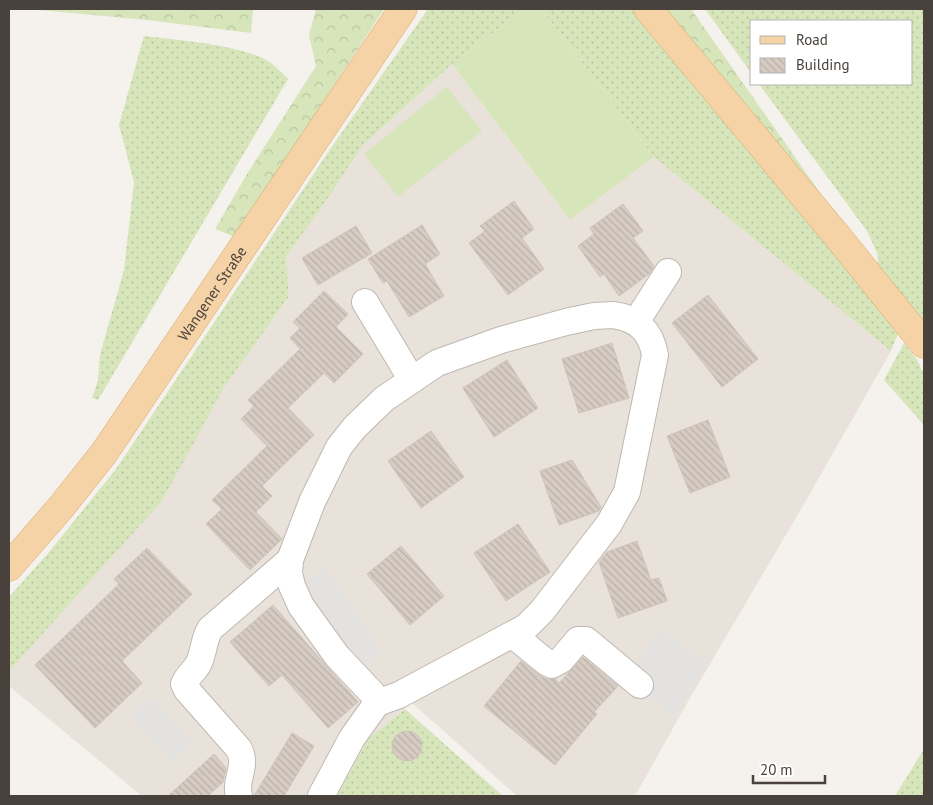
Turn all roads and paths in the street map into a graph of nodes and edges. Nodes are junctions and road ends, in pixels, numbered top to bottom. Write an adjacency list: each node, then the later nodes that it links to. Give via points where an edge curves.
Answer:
1 (403, 9): 9 (main road, Wangener Straße, via 104,453)
2 (648, 9): 6 (main road)
3 (668, 272): 5 (street)
4 (365, 302): 7 (street)
5 (636, 322): 7 (street, via 626,316 613,315 557,325 501,340 437,363); 10 (street, via 653,343 655,355 627,492 609,524 542,611)
6 (924, 344)
7 (412, 380): 8 (street, via 384,399 340,447 312,502)
8 (290, 560): 12 (street, via 292,586 301,606 337,656 372,693); 13 (street, via 210,629 200,661 184,684 243,757 237,790)
9 (9, 567)
10 (513, 635): 11 (street, via 552,664 561,660 578,640 586,640); 12 (street)
11 (640, 685)
12 (377, 704): 14 (street, via 352,738)
13 (239, 796)
14 (321, 796)

